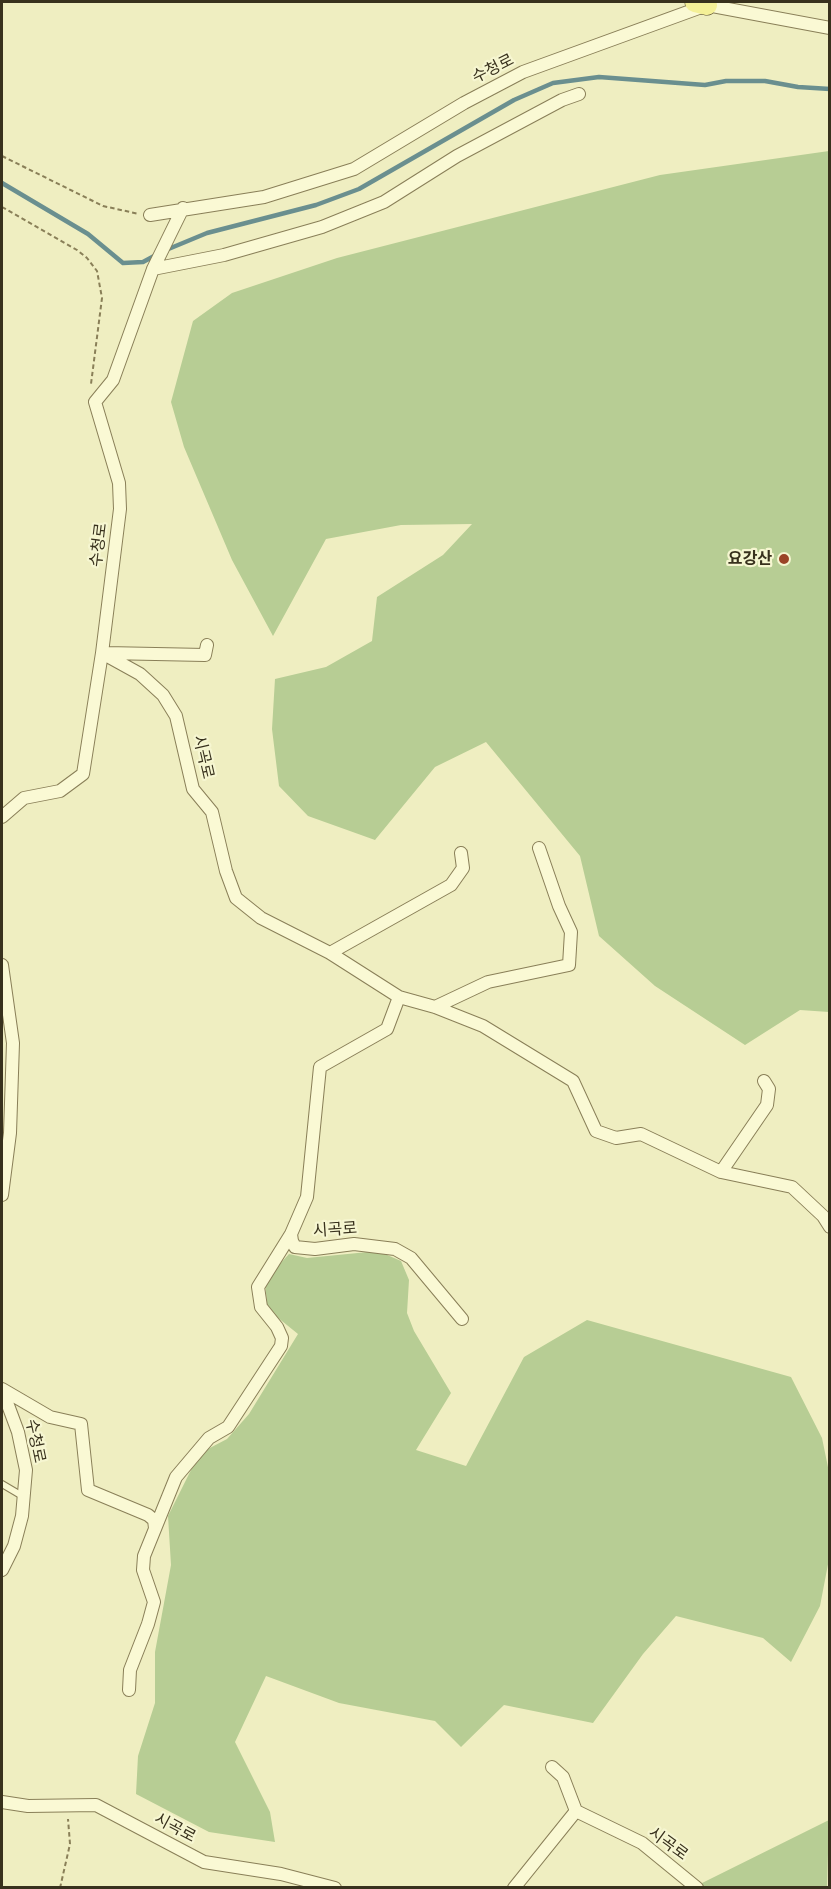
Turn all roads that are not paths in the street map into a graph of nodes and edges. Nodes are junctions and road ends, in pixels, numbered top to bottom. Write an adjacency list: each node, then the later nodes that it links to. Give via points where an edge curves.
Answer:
1 (701, 3): 2 (street, 수청로); 4 (street, 수청로, via 523,72 354,169 264,197)
2 (830, 28)
3 (579, 94): 6 (street, via 457,156 384,202 322,227 224,255)
4 (181, 213): 5 (street, 수청로); 6 (street)
5 (150, 214)
6 (154, 266): 8 (street, 수청로, via 118,369 95,402 120,495)
7 (207, 645): 8 (street, via 205,655)
8 (102, 653): 9 (street, 수청로, via 83,774 60,791); 14 (street, 시곡로, via 140,674 164,695 176,716 193,789 213,812 236,898 261,918)
9 (24, 798): 10 (street, 수청로); 11 (street, 수청로)
10 (2, 806)
11 (2, 817)
12 (539, 848): 17 (street, via 571,932 569,965 488,982)
13 (461, 853): 14 (street, via 463,868 451,885)
14 (330, 953): 16 (street, 시곡로)
15 (2, 965): 20 (street, via 13,1043 10,1133)
16 (399, 997): 17 (street, 시곡로); 22 (street, 시곡로, via 387,1029 320,1067 307,1197)
17 (435, 1006): 19 (street, 시곡로, via 483,1026 573,1081 596,1131 616,1138 641,1134)
18 (764, 1081): 19 (street, via 769,1089 767,1105)
19 (721, 1172): 21 (street, 시곡로, via 792,1187)
20 (2, 1195)
21 (830, 1227)
22 (291, 1234): 23 (street, 시곡로, via 295,1248 377,1245 411,1258); 27 (street, via 258,1287 261,1307 277,1327 281,1346 228,1427 209,1438 176,1477)
23 (462, 1319)
24 (2, 1389): 26 (street, 수청로, via 23,1454); 27 (street, via 50,1417 81,1424 88,1490 148,1515)
25 (2, 1484): 26 (lane)
26 (24, 1497): 28 (street, 수청로, via 14,1546)
27 (155, 1528): 29 (street, via 143,1570 154,1602 153,1612 134,1656)
28 (2, 1570)
29 (129, 1690)
30 (552, 1767): 32 (street, via 563,1777)
31 (2, 1802): 33 (street, 시곡로, via 96,1805 204,1862)
32 (576, 1811): 34 (street); 35 (street, 시곡로, via 642,1843)
33 (335, 1887)
34 (514, 1887)
35 (697, 1887)

